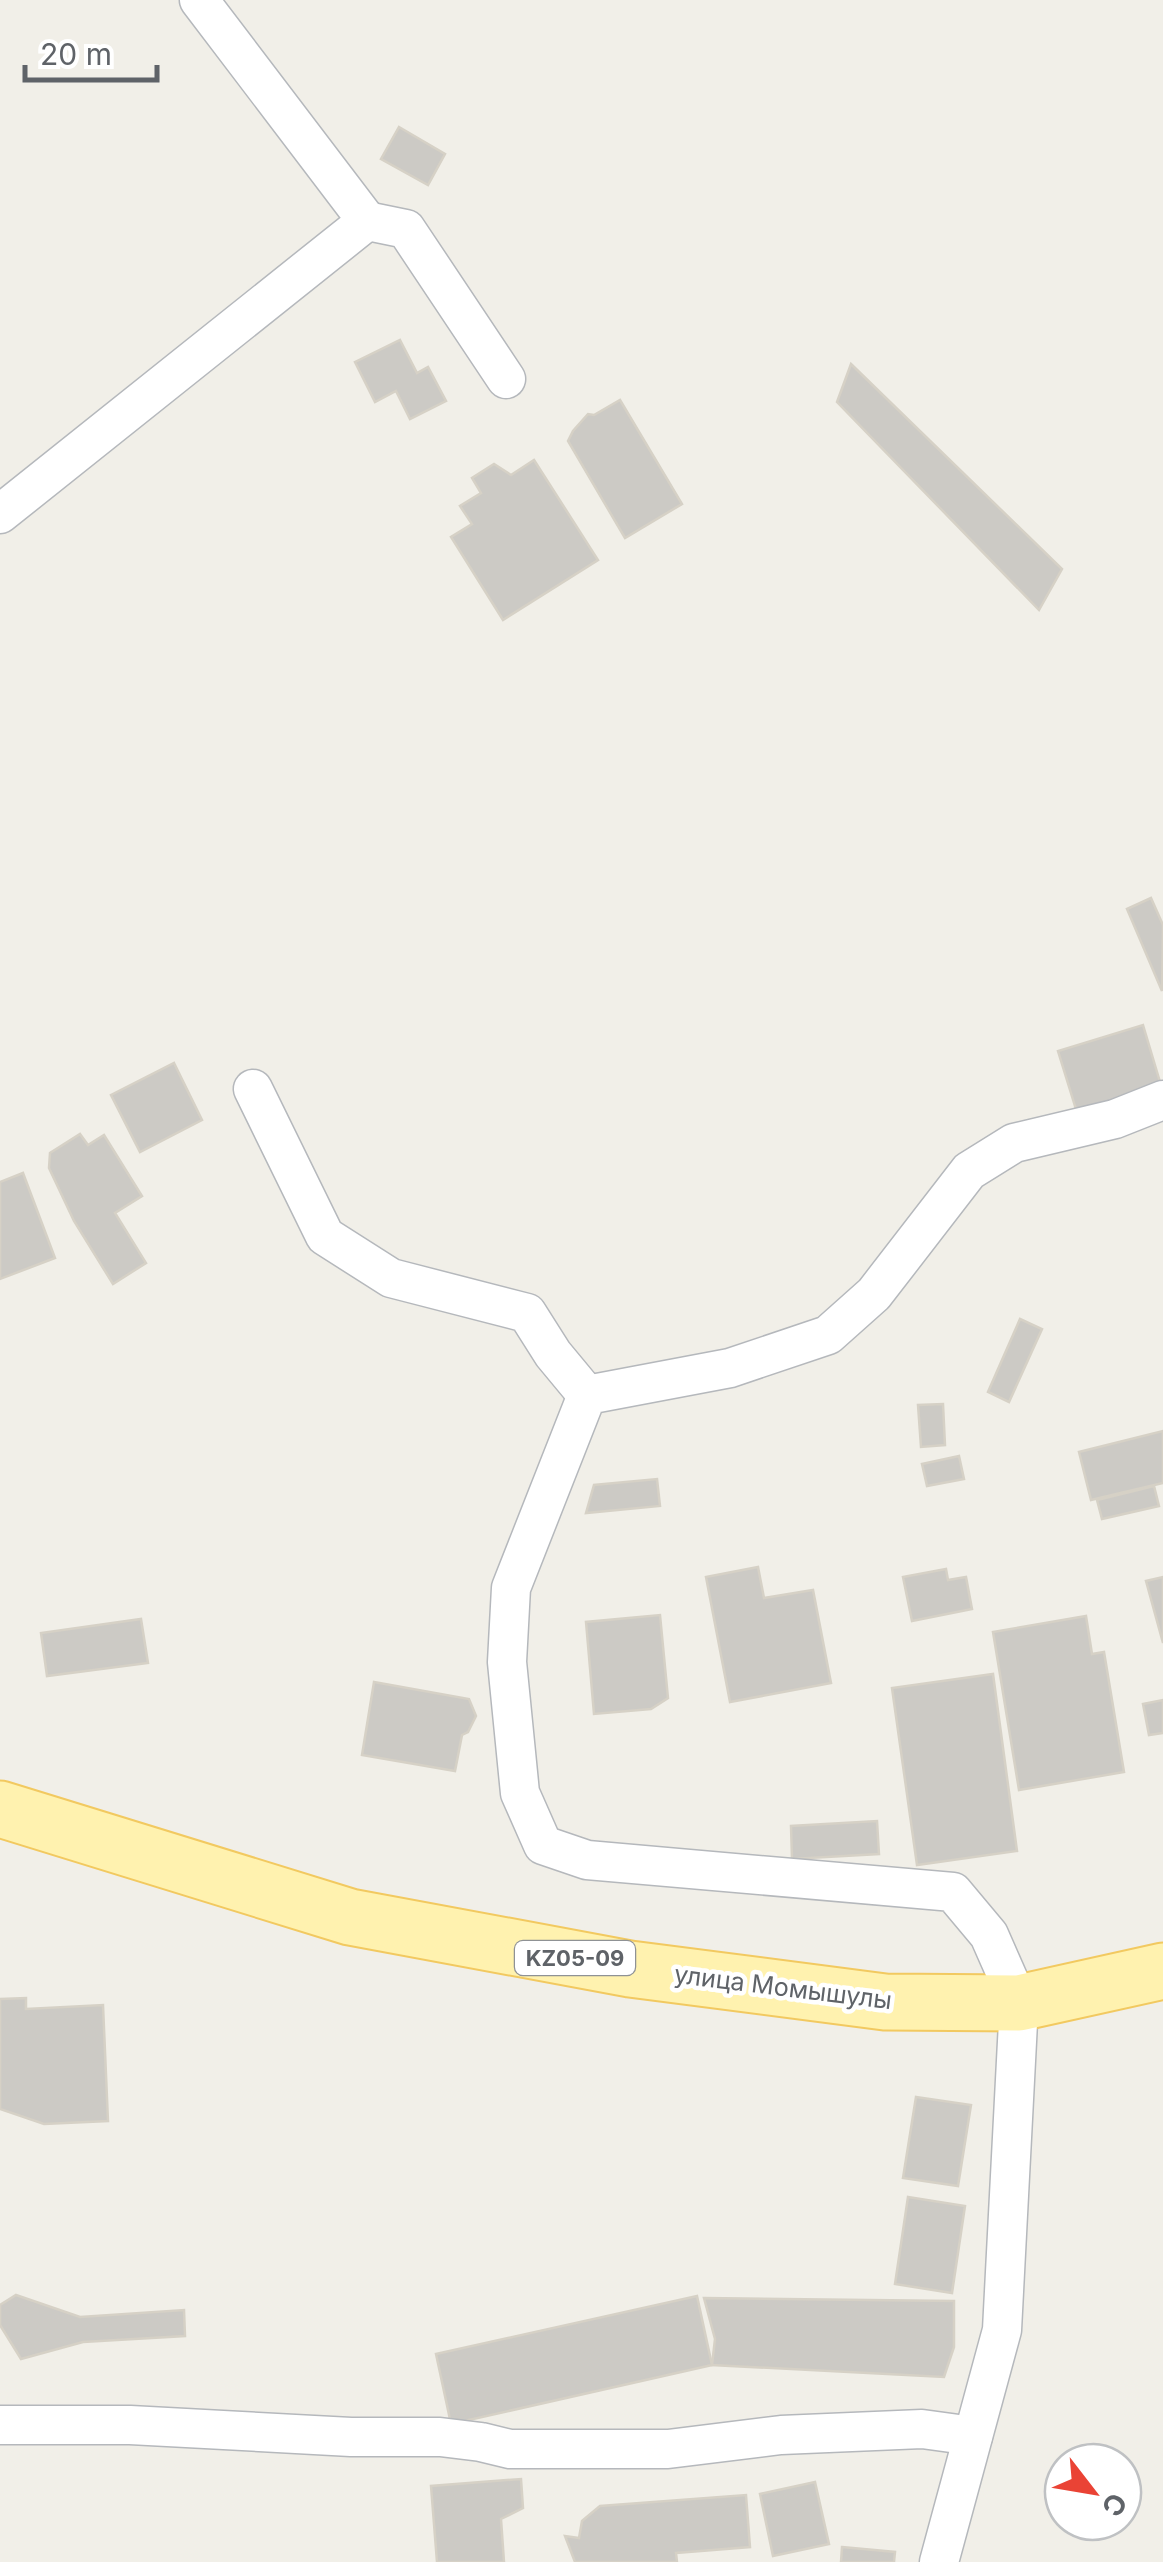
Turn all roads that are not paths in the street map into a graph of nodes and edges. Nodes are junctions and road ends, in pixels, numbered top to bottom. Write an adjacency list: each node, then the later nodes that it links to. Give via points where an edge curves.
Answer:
1 (199, 0): 2 (street)
2 (367, 220): 3 (street, via 406,229); 4 (street)
3 (506, 379)
4 (0, 514)
5 (252, 1089): 7 (street, via 325,1236 391,1278 527,1313)
6 (1163, 1100): 7 (street, via 1115,1120 1014,1144 969,1170 874,1294 828,1335 730,1368)
7 (587, 1396): 10 (street, via 511,1588 507,1662 520,1793 543,1845 587,1860 953,1892 988,1934)
8 (0, 1809): 10 (main road, улица Момышулы / KZ05-09, via 350,1916 630,1969 866,2000)
9 (1163, 1972): 10 (main road, улица Момышулы / KZ05-09)
10 (1020, 2004): 12 (street, via 1002,2330)
11 (0, 2425): 12 (street, via 440,2438 510,2450 668,2449 781,2435 922,2429)
12 (973, 2436): 13 (street)
13 (939, 2562)

